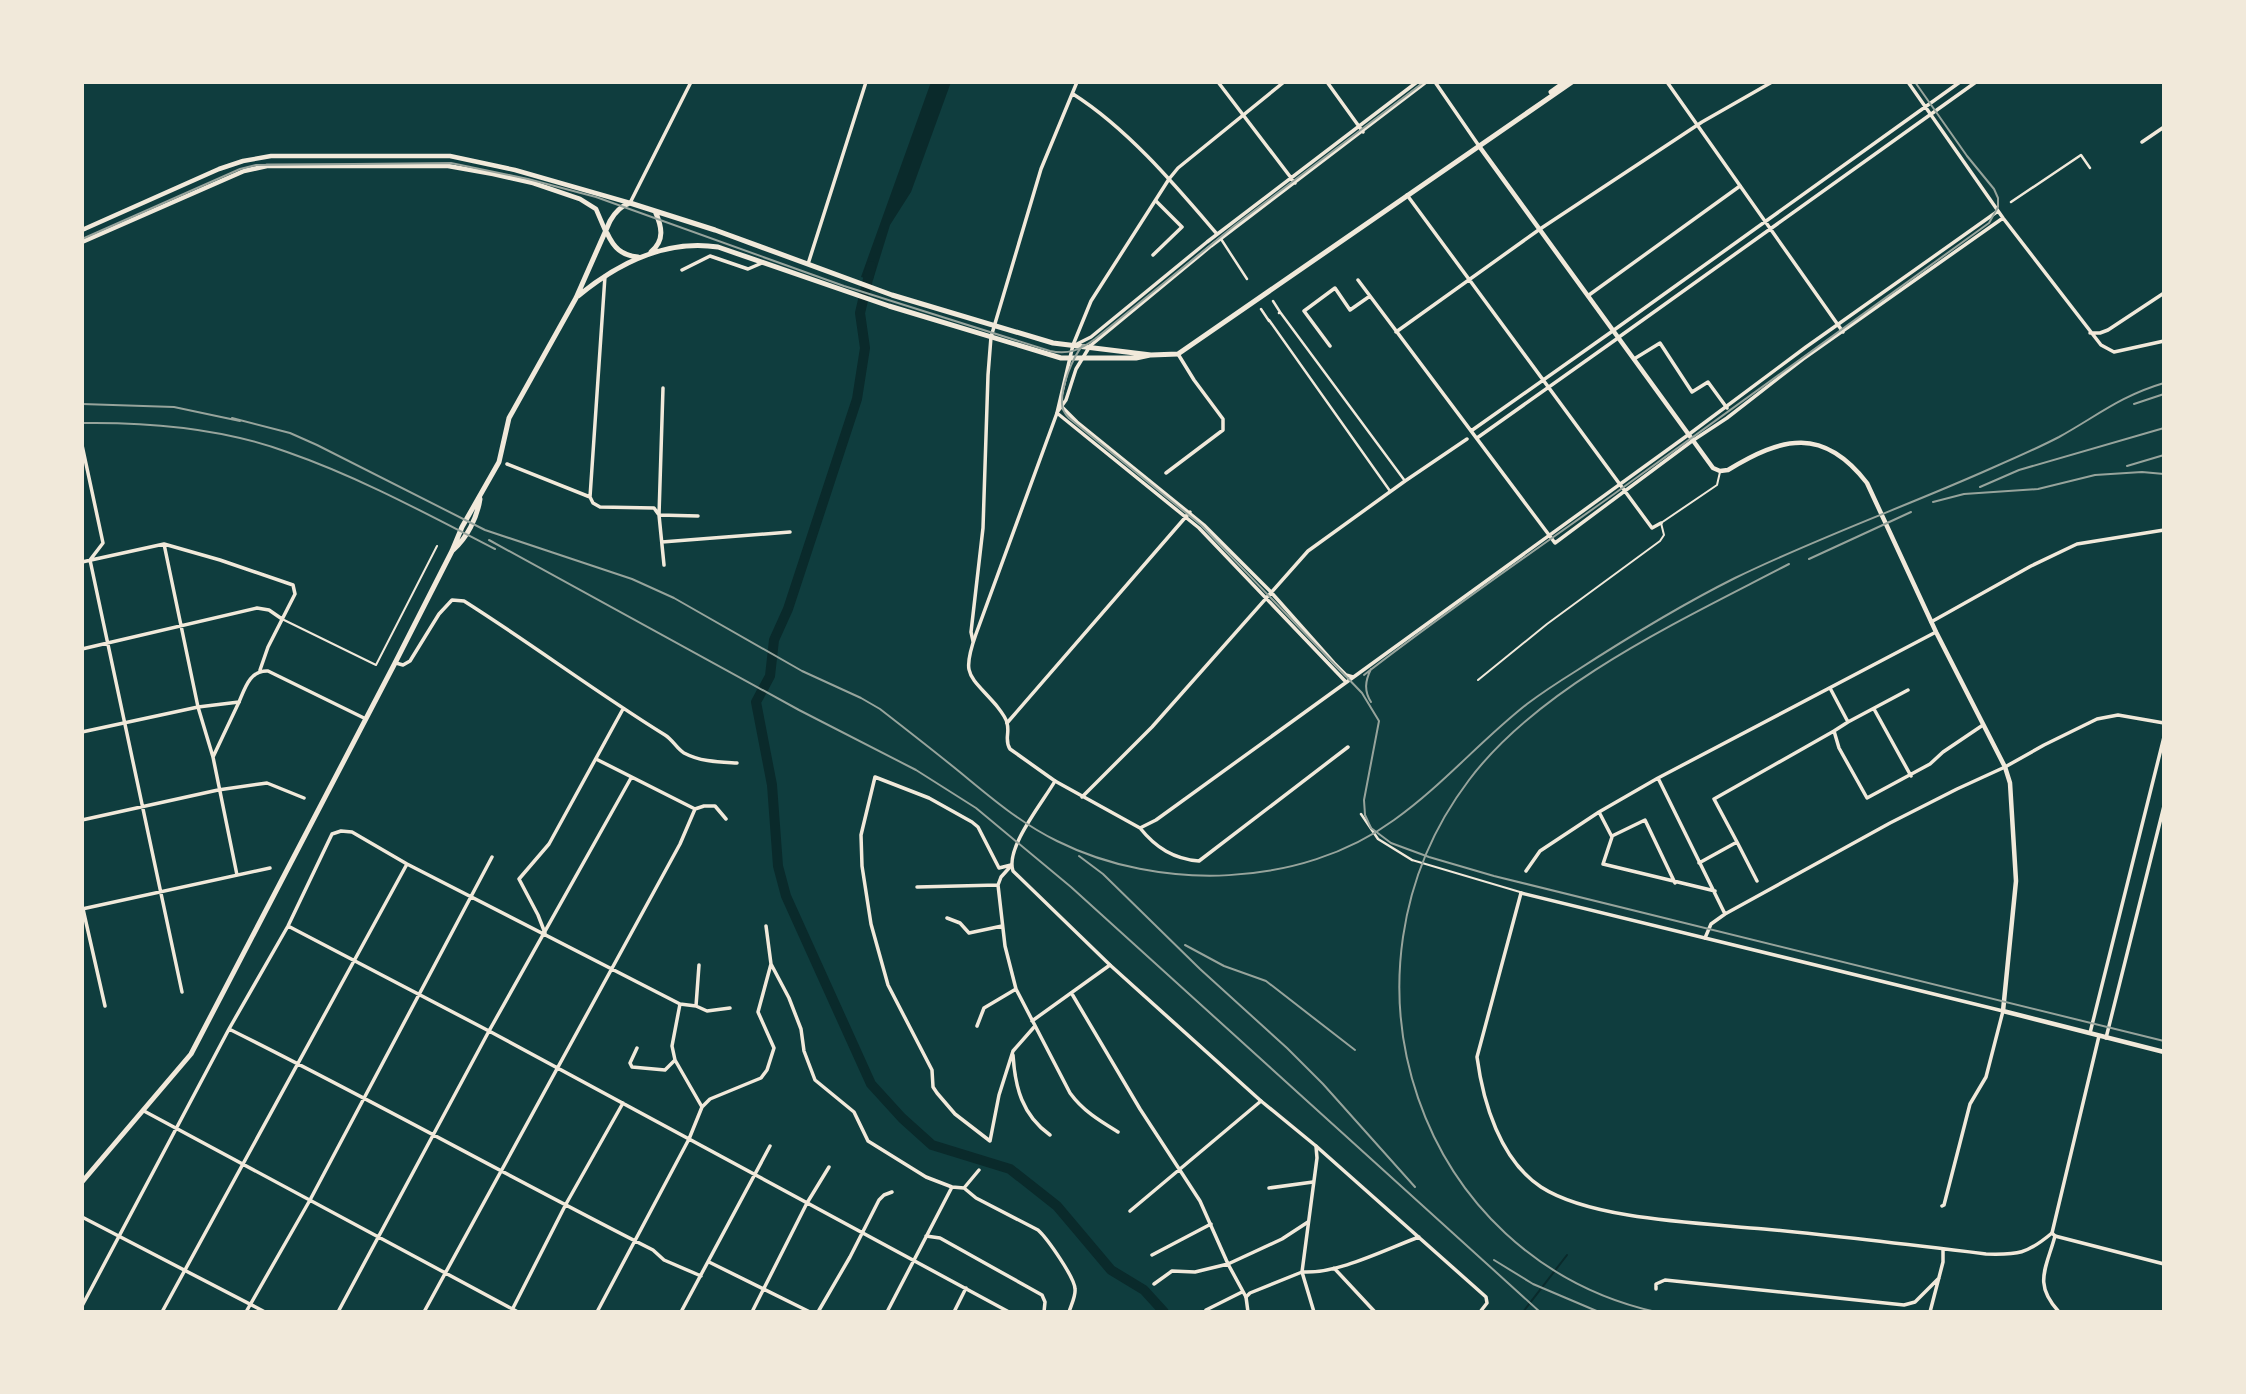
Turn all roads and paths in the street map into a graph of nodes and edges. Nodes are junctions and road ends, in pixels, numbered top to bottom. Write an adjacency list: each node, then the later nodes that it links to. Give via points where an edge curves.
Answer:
1 (691, 82): 38 (street)
2 (866, 82): 53 (street)
3 (1068, 82): 17 (street)
4 (1218, 82): 20 (street)
5 (1284, 82): 20 (street)
6 (1327, 82): 23 (street)
7 (1417, 82): 23 (street)
8 (1426, 82): 25 (street)
9 (1435, 82): 27 (street)
10 (1565, 82): 27 (main road)
11 (1572, 82): 27 (main road)
12 (1667, 82): 22 (street)
13 (1772, 82): 22 (street)
14 (1908, 82): 19 (street)
15 (1960, 82): 19 (street)
16 (1976, 82): 21 (street)
17 (1077, 84): 18 (street)
18 (1073, 94): 32 (street, via 1096,109); 65 (street, via 1041,169)
19 (1926, 107): 21 (street); 42 (street)
20 (1244, 114): 31 (street); 32 (street)
21 (1931, 115): 40 (street); 44 (street)
22 (1697, 126): 34 (street); 43 (street)
23 (1358, 127): 25 (street); 31 (street)
24 (2164, 127): 26 (street)
25 (1363, 132): 33 (street)
26 (2142, 142)
27 (1479, 146): 35 (main road); 43 (main road)
28 (243, 160): 30 (main road); 38 (main road, via 450,156); 45 (main road)
29 (2090, 169): 37 (street, via 2081,155)
30 (246, 170): 46 (main road, via 267,166 448,166 533,183 580,199 596,209); 49 (main road)
31 (1291, 178): 33 (street); 47 (street)
32 (1170, 179): 36 (street); 47 (street)
33 (1295, 183): 48 (street)
34 (1740, 186): 42 (street); 60 (street)
35 (1407, 195): 58 (street); 77 (main road)
36 (1156, 201): 51 (street, via 1182,226); 74 (street, via 1098,288)
37 (2011, 202)
38 (631, 203): 39 (main road); 46 (main road, via 615,213)
39 (655, 211): 50 (main road, via 661,239); 53 (main road)
40 (1998, 211): 41 (street); 66 (street)
41 (2003, 218): 69 (street); 70 (street)
42 (1766, 222): 44 (street); 67 (street)
43 (1540, 229): 58 (street); 60 (main road)
44 (1771, 229): 66 (street); 72 (street)
45 (82, 230)
46 (606, 232): 50 (main road, via 617,250 627,256); 62 (main road)
47 (1217, 234): 48 (street); 74 (street, via 1091,337)
48 (1221, 239): 56 (street); 75 (street)
49 (82, 242)
50 (648, 253): 52 (main road, via 705,245); 55 (main road)
51 (1153, 255)
52 (762, 263): 54 (street, via 747,269 710,256); 71 (main road)
53 (807, 266): 65 (main road)
54 (682, 271)
55 (605, 276): 62 (main road); 103 (street)
56 (1247, 279)
57 (1358, 280): 61 (street)
58 (1469, 281): 68 (street); 82 (street)
59 (2164, 293): 70 (street, via 2108,330)
60 (1589, 295): 67 (main road)
61 (1370, 296): 68 (street); 76 (street, via 1350,310 1335,288 1304,311)
62 (576, 298): 102 (main road, via 509,418 499,462)
63 (1273, 301): 98 (street)
64 (1261, 309): 101 (street)
65 (995, 325): 71 (street); 74 (main road)
66 (1839, 325): 69 (street); 87 (street)
67 (1614, 330): 72 (main road); 82 (street)
68 (1396, 331): 89 (street)
69 (1843, 332): 93 (street)
70 (2090, 333): 73 (street, via 2114,352)
71 (991, 337): 80 (main road); 125 (street)
72 (1619, 337): 81 (main road); 83 (street)
73 (2164, 341)
74 (1073, 345): 75 (main road); 80 (street)
75 (1090, 346): 78 (main road); 79 (street)
76 (1330, 346)
77 (1178, 354): 78 (main road); 97 (street, via 1224,425)
78 (1151, 355): 79 (main road)
79 (1082, 357): 80 (main road); 86 (street)
80 (1070, 358): 85 (street)
81 (1634, 359): 87 (street, via 1660,343 1692,392 1708,382); 90 (main road)
82 (1543, 379): 83 (street); 89 (street)
83 (1549, 387): 91 (street); 99 (street)
84 (663, 388): 105 (street)
85 (1059, 401): 86 (street); 88 (street)
86 (1062, 407): 88 (street); 104 (street)
87 (1727, 408): 90 (street)
88 (1057, 413): 107 (street); 125 (street)
89 (1471, 431): 91 (street); 92 (lane)
90 (1688, 435): 93 (main road); 99 (street)
91 (1477, 438): 92 (lane); 111 (street)
92 (1467, 439): 98 (street)
93 (1692, 441): 96 (main road); 100 (street)
94 (82, 445): 116 (street, via 103,543)
95 (507, 464): 103 (street)
96 (1720, 471): 108 (lane, via 1717,485); 122 (main road, via 1769,448 1803,442 1841,456 1873,493)
97 (1166, 473)
98 (1405, 481): 101 (street)
99 (1620, 485): 100 (street); 111 (street)
100 (1625, 491): 108 (street, via 1652,528); 111 (street, via 1555,543)
101 (1390, 492): 119 (street, via 1308,551)
102 (481, 495): 115 (main road); 115 (main road, via 469,530)
103 (590, 497): 105 (street, via 600,507 654,508)
104 (1190, 512): 107 (street); 119 (street)
105 (659, 514): 106 (street); 112 (street)
106 (698, 516)
107 (1186, 517): 120 (street); 142 (street)
108 (1661, 523): 131 (lane, via 1664,535 1660,541)
109 (2164, 530): 122 (street, via 2077,544)
110 (790, 532): 112 (street)
111 (1550, 536): 130 (street)
112 (662, 542): 118 (street)
113 (164, 544): 116 (street); 121 (street, via 293,585); 123 (street)
114 (437, 546): 121 (lane, via 376,665)
115 (452, 551): 128 (main road)
116 (90, 560): 117 (street); 126 (street)
117 (82, 562)
118 (664, 565)
119 (1270, 591): 120 (street); 130 (street, via 1334,663)
120 (1265, 597): 132 (street); 158 (street, via 1152,727)
121 (282, 619): 123 (street, via 257,608); 129 (street)
122 (1931, 622): 124 (main road)
123 (181, 626): 126 (street); 136 (street)
124 (1936, 632): 133 (street); 144 (main road)
125 (973, 641): 142 (street, via 968,675)
126 (108, 644): 127 (street); 141 (street)
127 (82, 649)
128 (395, 663): 137 (street, via 410,661 452,600 464,601); 139 (main road)
129 (260, 670): 135 (street); 139 (street)
130 (1353, 677): 132 (street)
131 (1478, 680)
132 (1346, 682): 167 (street)
133 (1830, 688): 140 (street); 155 (street)
134 (1908, 690): 138 (street)
135 (239, 702): 136 (street); 149 (street)
136 (198, 707): 141 (street); 149 (street)
137 (623, 709): 150 (street); 151 (street, via 672,740 682,752 705,761)
138 (1874, 709): 140 (street); 153 (street)
139 (366, 719): 226 (main road, via 191,1054)
140 (1848, 722): 145 (street)
141 (125, 723): 146 (street); 161 (street)
142 (1007, 723): 156 (street, via 1010,749)
143 (2164, 723): 152 (street, via 2109,716)
144 (1983, 725): 152 (main road); 153 (street)
145 (1834, 731): 153 (street, via 1867,798); 169 (street, via 1714,799)
146 (82, 732)
147 (2164, 737): 213 (street)
148 (1348, 747): 167 (street, via 1199,861 1169,853)
149 (213, 757): 157 (street)
150 (596, 759): 154 (street); 192 (street, via 549,844 519,879)
151 (737, 763)
152 (2005, 767): 187 (street, via 1891,822); 207 (main road, via 2016,881)
153 (1911, 776)
154 (631, 778): 162 (street); 192 (street)
155 (1658, 778): 163 (street); 172 (street)
156 (1055, 781): 158 (street); 174 (street, via 1016,844)
157 (218, 790): 159 (street, via 267,783); 161 (street); 177 (street)
158 (1082, 797): 167 (street)
159 (304, 798)
160 (2164, 806): 215 (street)
161 (142, 807): 166 (street); 183 (street)
162 (695, 809): 165 (street, via 715,806); 198 (street)
163 (1599, 812): 168 (street); 176 (street, via 1540,851)
164 (1361, 814): 171 (street, via 1378,839)
165 (726, 819)
166 (82, 820)
167 (1140, 828)
168 (1612, 836): 179 (street, via 1603,864); 179 (street, via 1645,820)
169 (1737, 842): 172 (street); 178 (street)
170 (492, 857): 185 (street)
171 (1412, 860): 184 (lane)
172 (1699, 863): 182 (street)
173 (407, 864): 185 (street); 189 (street, via 352,832 332,834); 194 (street)
174 (1011, 865): 180 (street); 197 (street); 217 (street, via 999,868 972,822 875,777 861,835 862,866 871,924 888,985 932,1070 933,1087 955,1114 990,1141)
175 (270, 868): 177 (street)
176 (1526, 871)
177 (237, 875): 183 (street)
178 (1757, 881)
179 (1675, 883): 182 (street)
180 (998, 885): 181 (street); 191 (street)
181 (918, 887)
182 (1715, 891): 187 (street)
183 (161, 892): 186 (street); 200 (street)
184 (1521, 892): 193 (street); 261 (street, via 1477,1056 1495,1126 1512,1159 1539,1186 1563,1198 1640,1216)
185 (472, 896): 192 (street); 201 (street)
186 (82, 909): 204 (street)
187 (1725, 914): 193 (street, via 1712,924)
188 (947, 918): 191 (street, via 969,933)
189 (288, 926): 194 (street); 211 (street)
190 (766, 926): 195 (street)
191 (1002, 926): 199 (street)
192 (545, 933): 198 (street); 212 (street)
193 (1705, 938): 207 (street)
194 (355, 961): 201 (street); 220 (street)
195 (771, 964): 225 (street, via 758,1012 774,1048 765,1074); 242 (street, via 801,1029 815,1080 854,1112 868,1140 926,1177)
196 (699, 965): 205 (street)
197 (1110, 965): 202 (street); 223 (street)
198 (611, 968): 203 (street); 221 (street)
199 (1016, 989): 208 (street); 209 (street, via 984,1008)
200 (182, 992)
201 (418, 994): 212 (street); 222 (street)
202 (1072, 994): 208 (street); 238 (street)
203 (680, 1004): 205 (street); 219 (street, via 672,1046)
204 (105, 1006)
205 (696, 1006): 206 (street, via 707,1011)
206 (730, 1007)
207 (2003, 1011): 213 (main road); 249 (street, via 1986,1077 1970,1104)
208 (1032, 1021): 210 (street)
209 (977, 1026)
210 (1035, 1027): 217 (street); 228 (street, via 1080,1106)
211 (229, 1029): 220 (street); 227 (street)
212 (489, 1031): 221 (street); 229 (street)
213 (2090, 1034): 214 (main road)
214 (2099, 1036): 215 (main road); 255 (street)
215 (2106, 1038): 218 (main road)
216 (637, 1048): 219 (street, via 632,1068 665,1070)
217 (1013, 1051): 230 (street, via 1020,1097)
218 (2164, 1052)
219 (675, 1060): 225 (street)
220 (298, 1063): 222 (street); 234 (street)
221 (556, 1069): 224 (street); 236 (street)
222 (363, 1097): 229 (street); 246 (street)
223 (1261, 1101): 233 (street); 238 (street)
224 (623, 1103): 231 (street); 248 (street)
225 (702, 1107): 231 (street)
226 (143, 1111): 227 (street); 240 (main road)
227 (176, 1128): 234 (street); 259 (street)
228 (1118, 1132)
229 (432, 1135): 236 (street); 257 (street)
230 (1049, 1135)
231 (689, 1139): 239 (street); 260 (street)
232 (770, 1146): 239 (street)
233 (1316, 1146): 241 (street); 258 (street)
234 (242, 1164): 246 (street); 268 (street)
235 (829, 1167): 247 (street)
236 (501, 1170): 248 (street); 269 (street)
237 (979, 1170): 243 (street)
238 (1181, 1170): 250 (street); 253 (street)
239 (755, 1175): 247 (street); 264 (street)
240 (82, 1182)
241 (1313, 1182): 244 (street); 252 (street)
242 (952, 1187): 243 (street); 256 (street)
243 (964, 1188): 298 (street, via 1046,1238 1074,1284)
244 (1269, 1188)
245 (892, 1192): 254 (street, via 879,1200)
246 (310, 1200): 257 (street); 279 (street)
247 (807, 1203): 254 (street); 274 (street)
248 (566, 1204): 260 (street); 281 (street)
249 (1942, 1206)
250 (1130, 1211)
251 (82, 1217): 259 (street)
252 (1309, 1222): 265 (street); 270 (street)
253 (1211, 1224): 262 (street); 265 (street)
254 (861, 1233): 263 (street); 293 (street)
255 (2054, 1235): 261 (street, via 2017,1255); 266 (street); 304 (street, via 2043,1289)
256 (926, 1236): 263 (street); 297 (street, via 936,1236 1042,1295)
257 (380, 1237): 269 (street); 286 (street)
258 (1419, 1237): 267 (street); 302 (street, via 1486,1297)
259 (118, 1238): 268 (street); 280 (street)
260 (634, 1240): 271 (street); 289 (street)
261 (1943, 1249): 272 (street)
262 (1152, 1255)
263 (914, 1260): 275 (street); 294 (street)
264 (709, 1262): 271 (street); 274 (street)
265 (1228, 1264): 273 (street, via 1195,1272 1172,1271); 277 (street)
266 (2164, 1264)
267 (1334, 1268): 270 (street); 301 (street)
268 (184, 1271): 279 (street); 283 (street)
269 (445, 1272): 281 (street); 287 (street)
270 (1302, 1272): 278 (street); 300 (street)
271 (701, 1276): 290 (street)
272 (1938, 1278): 276 (street, via 1915,1302 1904,1306 1665,1280 1656,1284); 303 (street)
273 (1154, 1284)
274 (764, 1287): 291 (street); 292 (street)
275 (966, 1288): 295 (street); 296 (street)
276 (1656, 1289)
277 (1242, 1292): 278 (street); 282 (street)
278 (1246, 1297): 299 (street)
279 (250, 1304): 284 (street); 285 (street)
280 (82, 1306)
281 (512, 1310): 288 (street)
282 (1206, 1310)
283 (162, 1312)
284 (246, 1312)
285 (265, 1312)
286 (338, 1312)
287 (424, 1312)
288 (518, 1312)
289 (597, 1312)
290 (681, 1312)
291 (752, 1312)
292 (810, 1312)
293 (818, 1312)
294 (887, 1312)
295 (954, 1312)
296 (1009, 1312)
297 (1044, 1312)
298 (1069, 1312)
299 (1248, 1312)
300 (1314, 1312)
301 (1375, 1312)
302 (1480, 1312)
303 (1930, 1312)
304 (2059, 1312)

